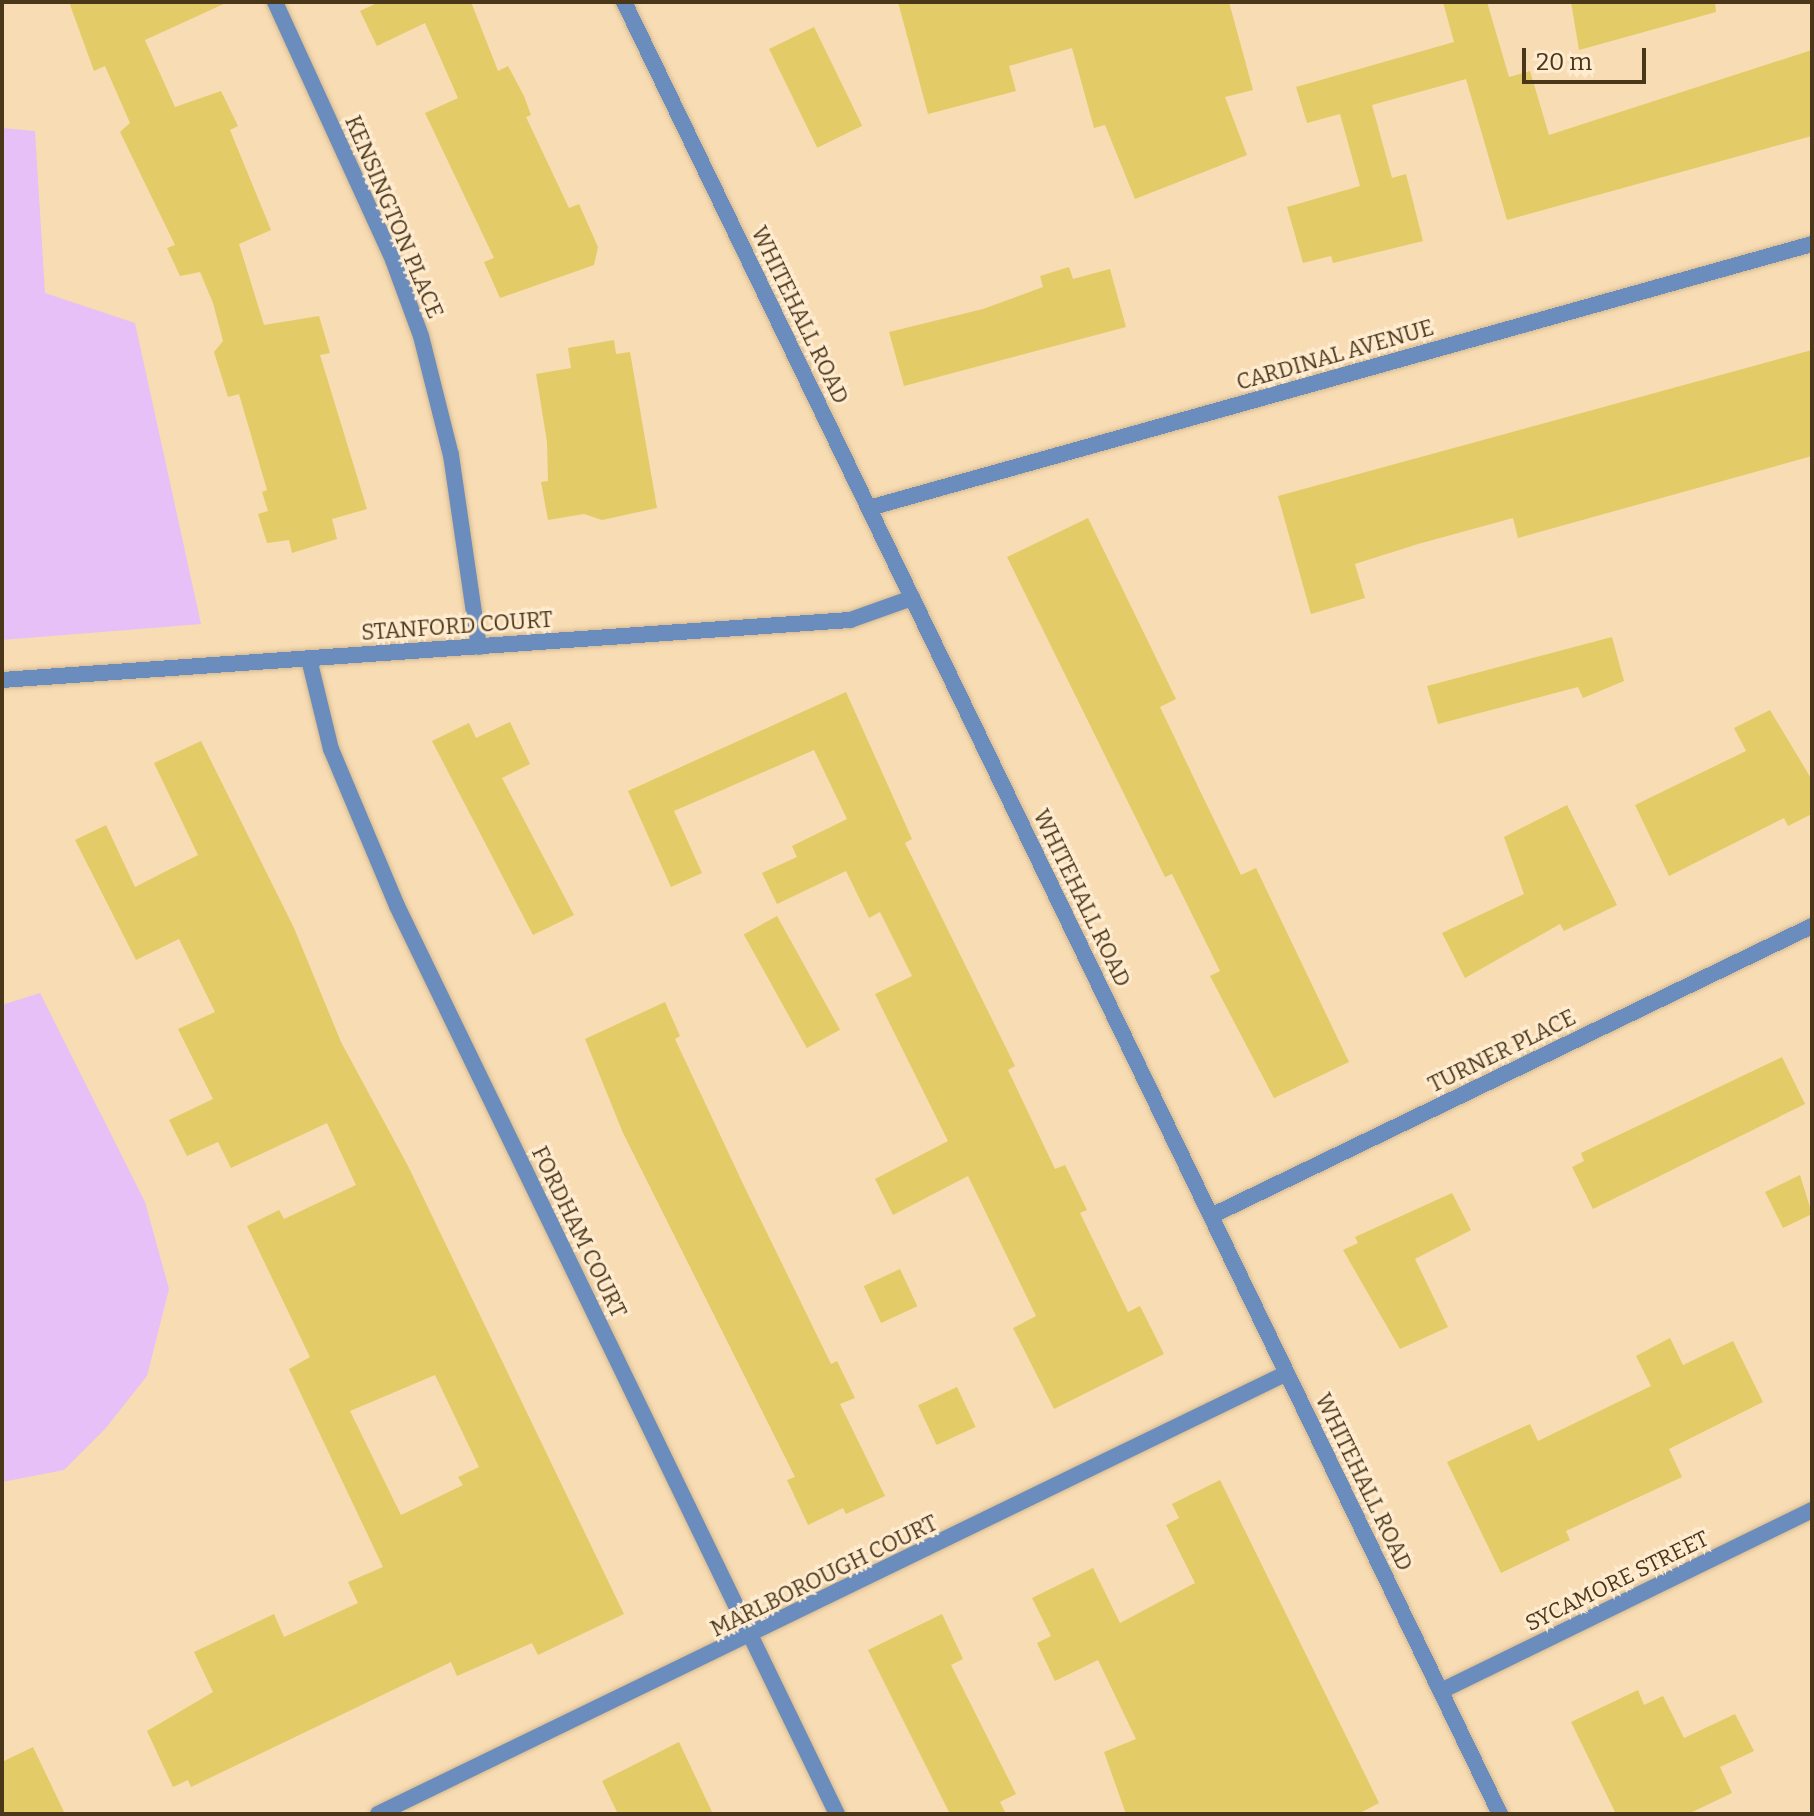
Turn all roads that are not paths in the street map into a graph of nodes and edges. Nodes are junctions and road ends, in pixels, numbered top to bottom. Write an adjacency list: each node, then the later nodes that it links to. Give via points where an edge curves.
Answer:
1 (275, 2): 6 (street, KENSINGTON PLACE, via 421,336 451,455)
2 (624, 2): 4 (street, WHITEHALL ROAD)
3 (1812, 244): 4 (street, CARDINAL AVENUE)
4 (869, 508): 5 (street, WHITEHALL ROAD)
5 (912, 598): 6 (street, STANFORD COURT, via 850,620); 10 (street, WHITEHALL ROAD)
6 (479, 647): 7 (street, STANFORD COURT)
7 (309, 659): 8 (street, STANFORD COURT); 13 (street, FORDHAM COURT, via 331,749 385,879)
8 (2, 680)
9 (1812, 926): 10 (street, TURNER PLACE)
10 (1211, 1216): 11 (street, WHITEHALL ROAD)
11 (1287, 1373): 13 (street, MARLBOROUGH COURT); 14 (street, WHITEHALL ROAD)
12 (1812, 1510): 14 (street, SYCAMORE STREET)
13 (753, 1636): 15 (street, MARLBOROUGH COURT); 16 (street, FORDHAM COURT)
14 (1441, 1691): 17 (street, WHITEHALL ROAD)
15 (378, 1814)
16 (837, 1814)
17 (1500, 1814)

